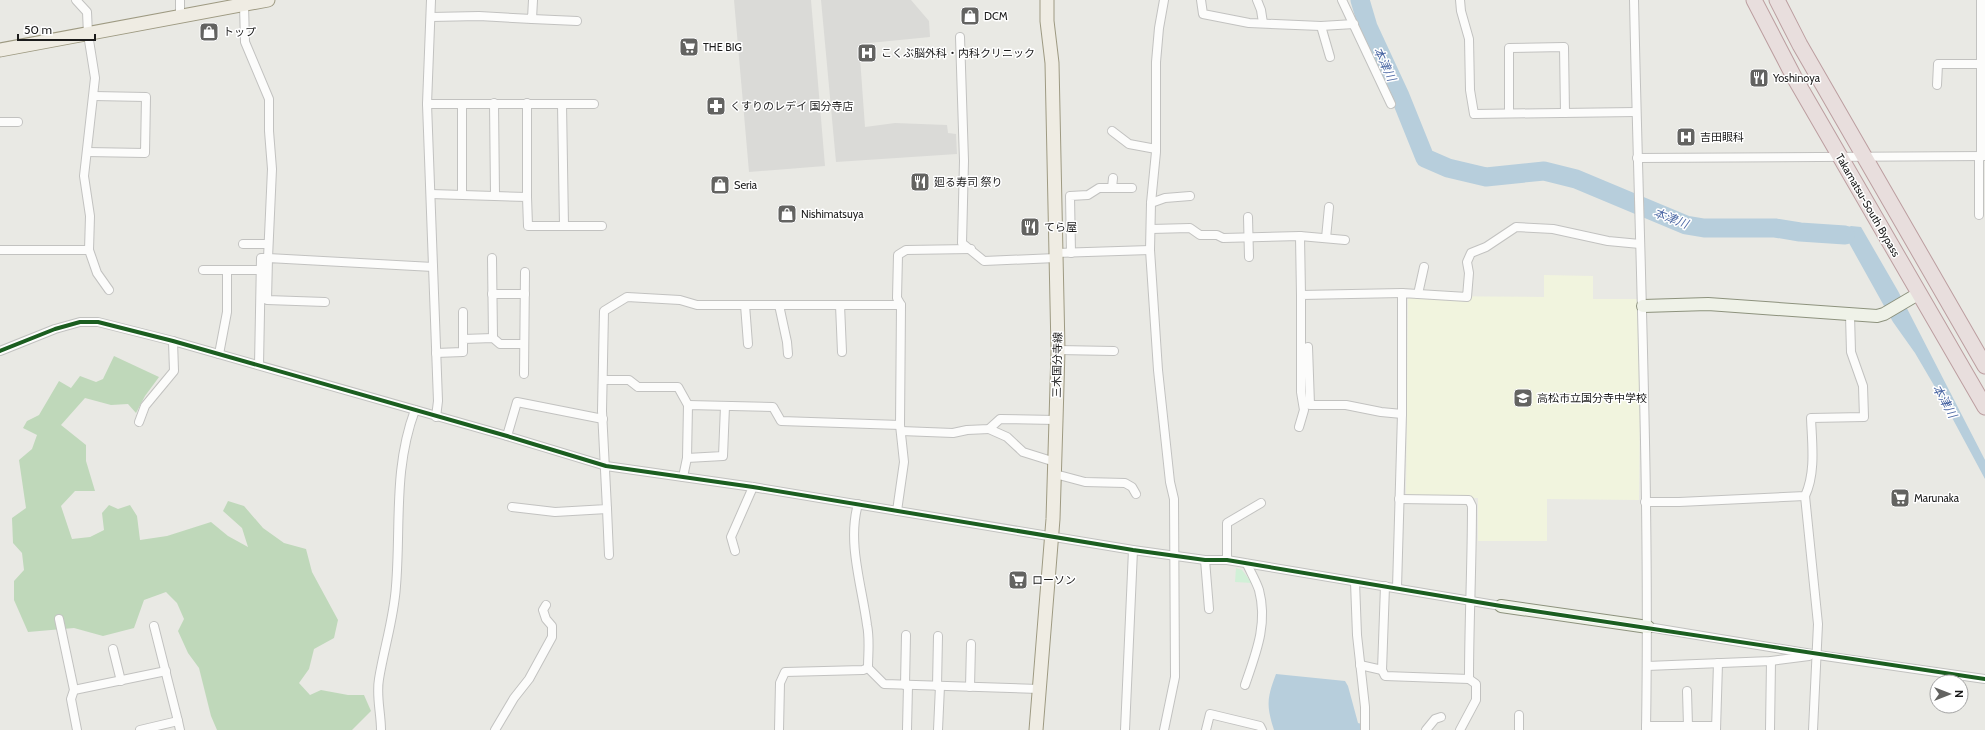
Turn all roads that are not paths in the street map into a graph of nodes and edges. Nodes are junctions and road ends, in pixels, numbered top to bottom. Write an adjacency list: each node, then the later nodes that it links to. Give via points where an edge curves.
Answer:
1 (76, 0): 25 (street, via 86,12)
2 (180, 0): 18 (street)
3 (268, 0): 17 (main road)
4 (431, 0): 19 (street)
5 (533, 0): 20 (street)
6 (1047, 0): 79 (main road, 三木国分寺線, via 1052,63)
7 (1164, 0): 46 (street, via 1156,62)
8 (1202, 0): 22 (street, via 1203,14 1249,23)
9 (1257, 0): 22 (street)
10 (1342, 0): 23 (street)
11 (1460, 0): 41 (street, via 1469,39 1470,90 1474,114)
12 (1634, 0): 40 (street)
13 (1754, 0): 50 (highway, Takamatsu-South Bypass, via 1794,77)
14 (1777, 0): 51 (highway, Takamatsu-South Bypass)
15 (220, 4): 17 (main road); 18 (main road)
16 (1982, 4): 27 (street)
17 (244, 5): 72 (street, via 245,42 270,98 272,169)
18 (180, 16): 25 (main road)
19 (431, 17): 20 (street); 35 (street)
20 (532, 19): 21 (street)
21 (577, 21)
22 (1263, 23): 24 (street)
23 (1354, 24): 24 (street); 39 (street)
24 (1321, 26): 29 (street)
25 (88, 34): 28 (main road); 32 (street, via 95,78)
26 (960, 37): 74 (street, via 964,160 962,243)
27 (1983, 45): 30 (street)
28 (0, 50)
29 (1330, 57)
30 (1980, 64): 31 (street, via 1938,64); 48 (street)
31 (1937, 85)
32 (94, 96): 47 (street); 47 (street, via 146,97 144,153)
33 (494, 103): 34 (street); 36 (street); 57 (street)
34 (527, 103): 37 (street); 59 (street)
35 (427, 104): 36 (street); 55 (street)
36 (462, 104): 56 (street)
37 (562, 104): 38 (street); 64 (street)
38 (594, 104)
39 (1391, 104)
40 (1636, 112): 42 (street); 49 (street)
41 (1509, 113): 42 (street); 42 (street, via 1509,48 1564,47)
42 (1565, 113)
43 (0, 122): 44 (street)
44 (18, 122)
45 (1112, 132): 46 (street, via 1129,144)
46 (1156, 149): 60 (street)
47 (87, 152): 76 (street, via 84,176 90,216)
48 (1983, 156): 51 (street); 62 (street, via 1979,160)
49 (1637, 158): 50 (street); 73 (street)
50 (1841, 158): 51 (street); 94 (highway, Takamatsu-South Bypass, via 1879,235)
51 (1865, 158): 118 (highway, Takamatsu-South Bypass)
52 (1113, 178): 53 (street)
53 (1112, 188): 54 (street); 78 (street, via 1099,188 1088,195 1070,196)
54 (1132, 188)
55 (431, 194): 56 (street); 83 (street)
56 (462, 194): 57 (street)
57 (495, 195): 59 (street)
58 (1190, 196): 60 (street)
59 (527, 197): 64 (street, via 528,226)
60 (1151, 202): 66 (street)
61 (1329, 206): 69 (street)
62 (1979, 215)
63 (1248, 217): 68 (street)
64 (564, 226): 65 (street)
65 (602, 226)
66 (1151, 229): 68 (street, via 1190,228 1200,235 1217,235 1223,238); 77 (street)
67 (1300, 236): 68 (street); 69 (street); 95 (street)
68 (1248, 237): 80 (street)
69 (1326, 238): 70 (street)
70 (1345, 240)
71 (243, 244): 72 (street)
72 (268, 244): 81 (street)
73 (1640, 244): 93 (street, via 1608,241 1553,229 1516,227 1472,253 1467,262 1467,297); 101 (street)
74 (971, 249): 79 (street, via 984,261); 100 (street, via 906,250 898,255 898,298)
75 (0, 250): 76 (street)
76 (89, 250): 89 (street, via 97,274)
77 (1150, 250): 78 (street); 152 (street, via 1158,370 1174,499)
78 (1070, 253): 79 (street)
79 (1056, 255): 110 (main road, 三木国分寺線)
80 (1249, 257)
81 (268, 258): 83 (street); 87 (street, via 261,258); 96 (street, via 267,300)
82 (492, 258): 91 (street)
83 (433, 267): 114 (street)
84 (1424, 268): 93 (street)
85 (203, 270): 86 (street)
86 (227, 270): 87 (street); 115 (street, via 227,312)
87 (261, 270): 117 (street)
88 (525, 272): 92 (street)
89 (109, 290)
90 (1402, 293): 93 (street); 95 (street); 125 (street)
91 (492, 294): 92 (street); 104 (street)
92 (525, 294): 107 (street)
93 (1418, 294)
94 (1918, 294): 103 (street, via 1877,316); 123 (highway, Takamatsu-South Bypass)
95 (1301, 295): 130 (street, via 1301,392 1304,410)
96 (325, 302)
97 (745, 305): 98 (street); 108 (street); 120 (street, via 697,305 680,300 627,297 604,311)
98 (779, 305): 99 (street); 116 (street, via 788,342)
99 (840, 305): 100 (street); 113 (street)
100 (901, 305): 131 (street)
101 (1643, 306): 103 (street, via 1708,304); 142 (street)
102 (463, 312): 105 (street)
103 (1850, 315): 140 (street, via 1851,352 1863,386 1864,416 1811,418 1811,483)
104 (493, 338): 105 (street); 107 (street, via 500,344)
105 (463, 339): 114 (street, via 463,352)
106 (173, 341): 111 (street, via 104,323 80,322); 115 (street); 129 (street, via 174,371 145,406)
107 (524, 344): 119 (street)
108 (748, 344)
109 (1308, 347): 125 (street, via 1310,405 1346,405)
110 (1058, 350): 112 (street); 128 (main road, 三木国分寺線)
111 (0, 351)
112 (1114, 351)
113 (842, 352)
114 (436, 353): 126 (street)
115 (219, 354): 117 (street)
116 (788, 354)
117 (259, 365): 124 (street)
118 (1985, 366)
119 (524, 374)
120 (603, 380): 121 (street, via 628,380 638,387 678,387); 127 (street)
121 (688, 405): 122 (street); 134 (street)
122 (725, 406): 131 (street, via 773,407 781,421); 134 (street, via 723,456)
123 (1985, 407)
124 (415, 410): 126 (street); 197 (street, via 410,422 399,480 396,586 379,680)
125 (1402, 414): 141 (street)
126 (436, 416): 133 (street)
127 (603, 419): 133 (street, via 517,402); 135 (street)
128 (1056, 420): 132 (street, via 1000,419); 136 (main road, 三木国分寺線)
129 (139, 422)
130 (1299, 427)
131 (900, 428): 132 (street, via 954,434 967,430); 147 (street, via 904,462)
132 (989, 429): 136 (street, via 1007,437 1023,452)
133 (507, 436): 135 (street)
134 (687, 458): 137 (street)
135 (606, 466): 137 (street); 146 (street)
136 (1055, 468): 139 (street, via 1085,482 1125,483 1132,487); 148 (main road, 三木国分寺線)
137 (683, 477): 138 (street)
138 (753, 487): 144 (street); 150 (street, via 731,537)
139 (1136, 494)
140 (1805, 496): 142 (street); 170 (street, via 1818,624)
141 (1399, 499): 158 (street); 159 (street, via 1469,500 1472,506 1472,573)
142 (1645, 502): 165 (street)
143 (1261, 503): 154 (street, via 1226,523)
144 (858, 504): 147 (street); 175 (street, via 854,526 857,569 868,626)
145 (512, 507): 146 (street, via 555,512)
146 (607, 509): 151 (street)
147 (897, 511): 148 (street)
148 (1051, 536): 149 (street); 185 (main road, 三木国分寺線)
149 (1134, 550): 152 (street); 203 (street)
150 (736, 551)
151 (609, 555)
152 (1173, 555): 153 (street); 204 (street, via 1175,677)
153 (1205, 560): 154 (street); 162 (street)
154 (1226, 560): 155 (street)
155 (1247, 564): 156 (street); 182 (street, via 1258,590 1262,613 1260,640)
156 (1355, 582): 157 (street); 173 (street)
157 (1385, 586): 158 (street); 176 (street)
158 (1397, 588): 159 (street)
159 (1469, 600): 161 (street); 178 (street)
160 (546, 605): 198 (street, via 543,610 552,626 552,637 529,679)
161 (1502, 606): 165 (street)
162 (1208, 609)
163 (59, 619): 186 (street)
164 (154, 626): 177 (street)
165 (1648, 628): 170 (street); 174 (street)
166 (906, 635): 181 (street)
167 (938, 636): 183 (street)
168 (971, 644): 184 (street)
169 (113, 649): 180 (street)
170 (1818, 655): 171 (street); 179 (street); 212 (street)
171 (1771, 661): 172 (street); 211 (street)
172 (1718, 663): 174 (street); 193 (street)
173 (1360, 665): 176 (street); 207 (street)
174 (1647, 666): 192 (street)
175 (868, 668): 181 (street, via 884,684); 199 (street, via 785,672 780,683)
176 (1382, 670): 178 (street, via 1385,676)
177 (166, 671): 180 (street); 190 (street)
178 (1469, 679): 209 (street, via 1476,684 1476,700)
179 (1981, 679)
180 (121, 681): 186 (street)
181 (907, 685): 183 (street); 200 (street)
182 (1245, 685)
183 (939, 686): 184 (street); 201 (street)
184 (970, 687): 185 (street)
185 (1039, 689): 202 (main road, 三木国分寺線)
186 (74, 690): 194 (street, via 71,699)
187 (1687, 691): 191 (street)
188 (1519, 715): 210 (street)
189 (1441, 717): 208 (street, via 1435,719)
190 (178, 722): 195 (street); 196 (street)
191 (1684, 727): 192 (street); 193 (street)
192 (1646, 728)
193 (1716, 728)
194 (77, 730)
195 (140, 730)
196 (180, 730)
197 (381, 730)
198 (494, 730)
199 (779, 730)
200 (907, 730)
201 (938, 730)
202 (1036, 730)
203 (1125, 730)
204 (1164, 730)
205 (1206, 730): 206 (street, via 1210,714 1260,726)
206 (1262, 730)
207 (1365, 730)
208 (1426, 730)
209 (1460, 730)
210 (1519, 730)
211 (1770, 730)
212 (1813, 730)

